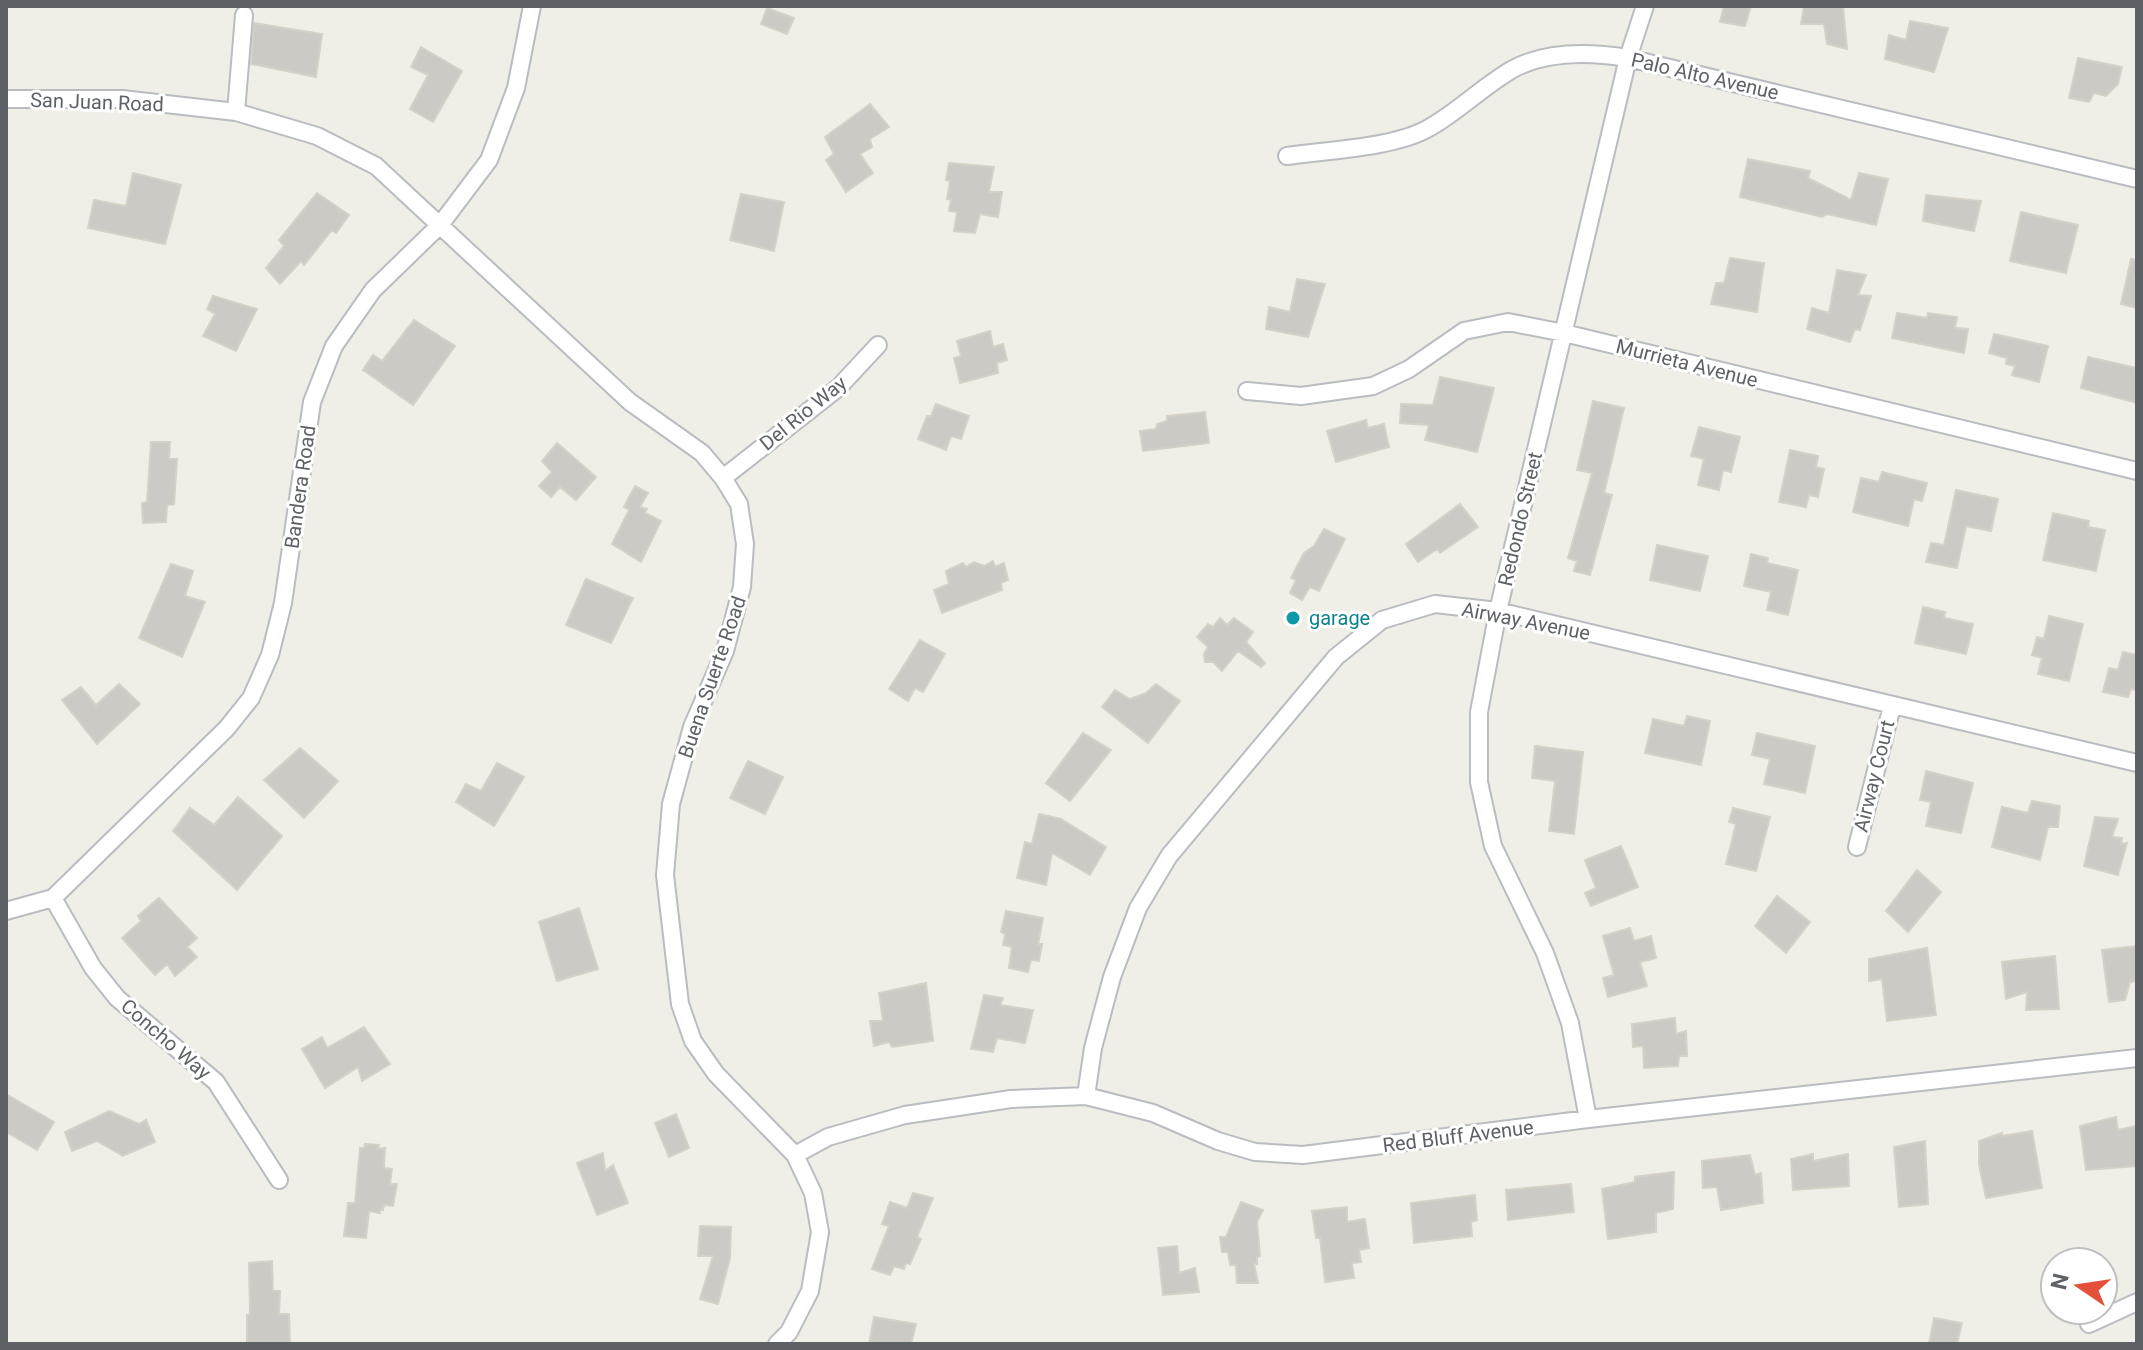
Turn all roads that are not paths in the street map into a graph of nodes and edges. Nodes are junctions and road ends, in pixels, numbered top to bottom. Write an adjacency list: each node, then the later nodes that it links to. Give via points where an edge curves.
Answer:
1 (532, 6): 9 (street, Bandera Road, via 516,88 489,160)
2 (1645, 6): 4 (street, Redondo Street)
3 (244, 15): 6 (street)
4 (1628, 58): 7 (street, Palo Alto Avenue, via 1596,53 1552,56 1514,68 1427,129 1400,140); 8 (street, Palo Alto Avenue); 10 (street, Redondo Street)
5 (6, 99): 6 (street, San Juan Road, via 122,99)
6 (236, 112): 9 (street, Buena Suerte Road, via 317,136 376,166)
7 (1287, 156)
8 (2137, 179)
9 (440, 225): 14 (street, Buena Suerte Road, via 630,402 702,453); 19 (street, Bandera Road, via 373,290 334,346 312,402 283,603 270,655 251,698 227,728)
10 (1564, 333): 12 (street, Murrieta Avenue, via 1508,322 1464,331 1409,369 1373,386 1301,396); 13 (street, Murrieta Avenue); 15 (street, Redondo Street)
11 (878, 345): 14 (street, Del Rio Way, via 838,388)
12 (1247, 391)
13 (2137, 471)
14 (723, 478): 24 (street, Buena Suerte Road, via 739,504 745,544 742,587 671,804 665,875 680,1004 693,1041 716,1074)
15 (1498, 611): 16 (street, Airway Avenue); 22 (street, Airway Avenue, via 1435,604 1382,620 1336,657 1169,856 1138,908 1112,977); 23 (street, Redondo Street, via 1479,712 1479,782 1493,846 1545,953 1570,1023)
16 (1892, 706): 17 (street, Airway Avenue); 18 (street, Airway Court)
17 (2137, 763)
18 (1857, 847)
19 (53, 898): 20 (street, Bandera Road); 25 (street, Concho Way, via 93,968 117,998 216,1082)
20 (6, 911)
21 (2137, 1058): 23 (street, Red Bluff Avenue)
22 (1086, 1096): 23 (street, Red Bluff Avenue, via 1153,1113 1255,1152 1303,1155); 24 (street, Red Bluff Avenue, via 1011,1099 905,1115 828,1137)
23 (1588, 1119)
24 (795, 1155): 26 (street, Buena Suerte Road, via 813,1193 820,1232 810,1291)
25 (279, 1180)
26 (777, 1344)

